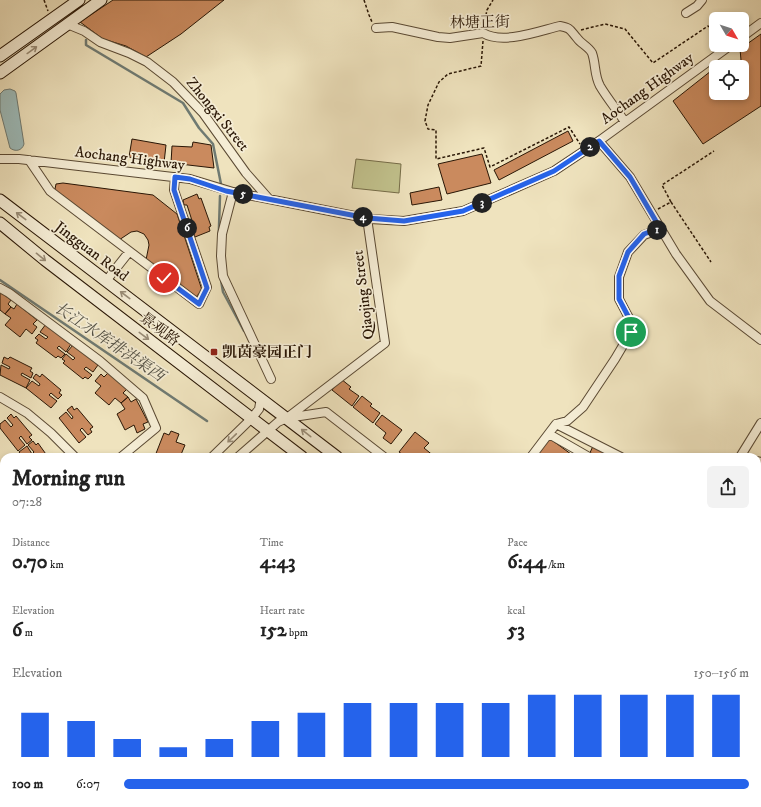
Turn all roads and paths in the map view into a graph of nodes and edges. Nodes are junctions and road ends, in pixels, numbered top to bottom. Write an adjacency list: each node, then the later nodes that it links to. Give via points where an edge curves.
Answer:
1 (79, 0): 15 (main road)
2 (101, 0): 8 (main road)
3 (364, 0): 10 (path)
4 (493, 0): 13 (path, via 487,10)
5 (702, 0): 6 (street)
6 (686, 13)
7 (761, 23): 12 (street)
8 (67, 24): 16 (main road, one-way to 8); 25 (street, Zhongxi Street, via 100,42 147,62 173,82 203,113)
9 (709, 27): 11 (path, via 653,63 625,29 605,24)
10 (376, 28): 13 (street, 林塘正街, via 392,27 450,38)
11 (573, 32): 13 (street, 林塘正街, via 567,27 560,26 503,38); 17 (street, via 592,52 600,85)
12 (749, 32)
13 (483, 33): 19 (path, via 481,66 448,74 439,82 428,105 425,121 428,129 436,130 436,159 484,148 490,167 569,127)
14 (721, 52): 17 (street, Aochang Highway)
15 (0, 56)
16 (0, 72)
17 (625, 122): 18 (street, Aochang Highway)
18 (599, 141): 19 (street, Aochang Highway); 28 (street, via 630,177)
19 (585, 150): 29 (street, Aochang Highway, via 554,171 463,211 404,221)
20 (714, 151): 27 (path, via 662,185)
21 (0, 160): 22 (street, Aochang Highway)
22 (29, 160): 23 (street, Aochang Highway); 32 (street, via 50,192)
23 (175, 177): 24 (street, Aochang Highway); 32 (street, via 174,190 207,288 199,304)
24 (233, 192): 25 (street, Aochang Highway); 37 (street, via 222,234 223,276)
25 (269, 199): 29 (street, Aochang Highway)
26 (0, 200): 34 (main road, Jingguan Road, one-way to 26)
27 (671, 202): 28 (path); 33 (path)
28 (651, 214): 31 (street)
29 (367, 218): 41 (street, Qiaojing Street, via 385,343)
30 (0, 223): 40 (main road, 景观路, one-way to 40)
31 (660, 228): 36 (street, via 710,301); 43 (street, via 644,234 628,252 619,276 619,299 629,318 631,332 583,407 567,421)
32 (129, 252): 34 (street)
33 (711, 262)
34 (106, 281): 39 (main road, Jingguan Road, one-way to 34)
35 (0, 288): 47 (street, via 100,362 142,398 156,428)
36 (761, 340)
37 (271, 380)
38 (0, 397): 46 (street, via 33,418)
39 (261, 398): 40 (street, via 259,409); 41 (main road, Jingguan Road)
40 (252, 418): 44 (main road, 景观路); 48 (street, one-way to 48)
41 (287, 418): 44 (street, via 278,422); 51 (main road, Jingguan Road, one-way to 41); 52 (street, via 326,412)
42 (761, 423): 56 (street)
43 (556, 424): 45 (street); 55 (street)
44 (268, 432): 49 (street); 50 (main road, 景观路)
45 (548, 434): 53 (street); 54 (street)
46 (71, 453)
47 (126, 453)
48 (216, 453)
49 (243, 453)
50 (297, 453)
51 (332, 453)
52 (379, 453)
53 (534, 453)
54 (582, 453)
55 (613, 453)
56 (745, 453)

